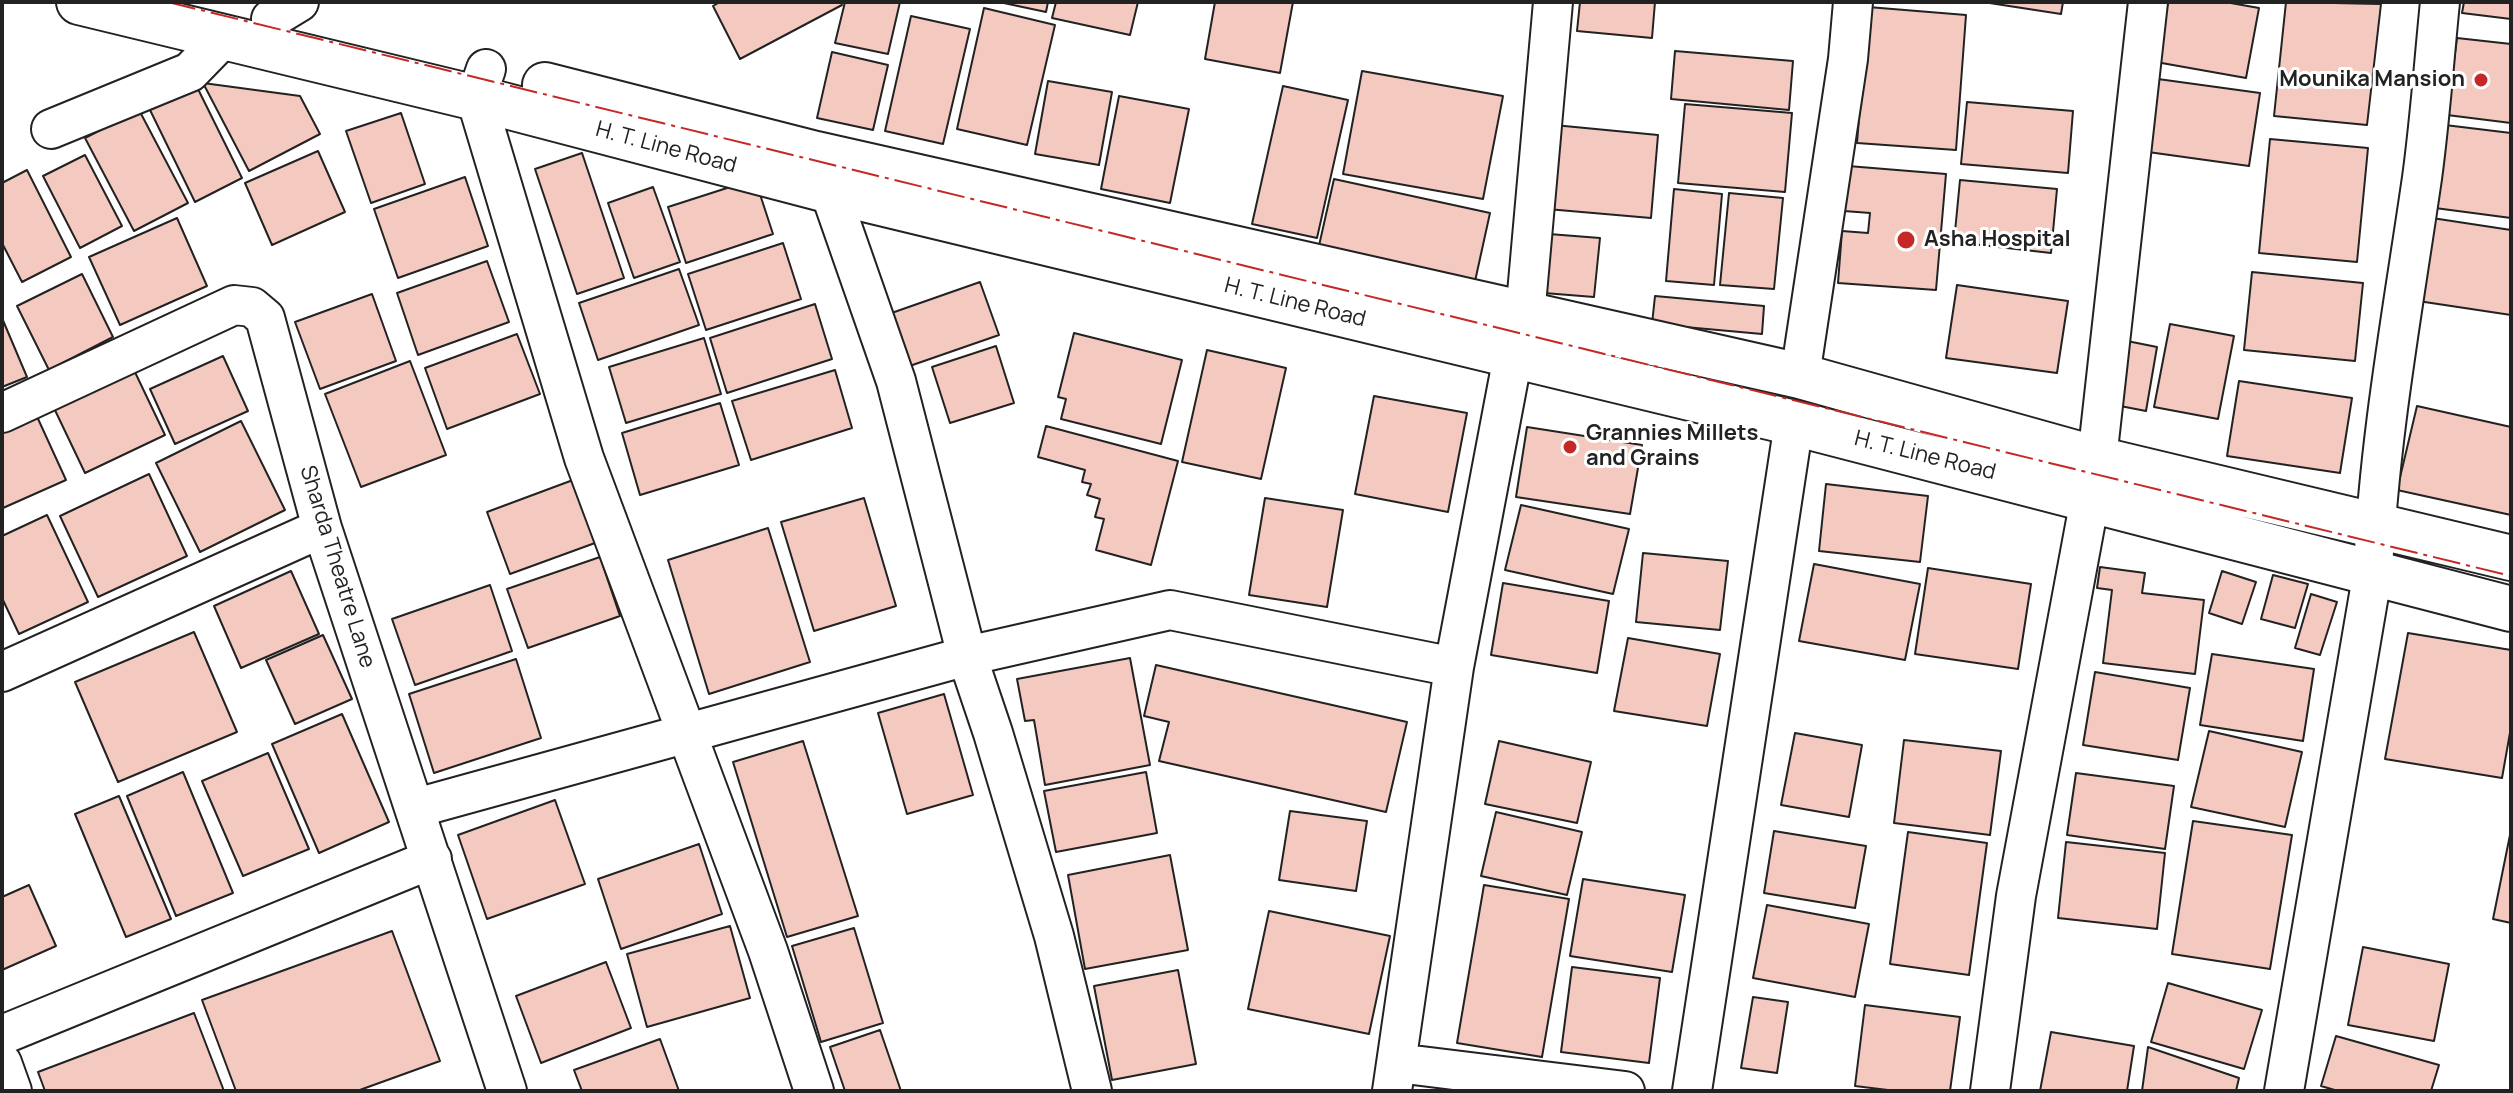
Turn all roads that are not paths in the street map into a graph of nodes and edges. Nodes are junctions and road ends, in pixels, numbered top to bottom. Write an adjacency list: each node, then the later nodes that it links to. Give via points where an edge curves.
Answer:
1 (79, 2): 7 (street, H. T. Line Road)
2 (1553, 2): 11 (street)
3 (1853, 2): 12 (street)
4 (2148, 2): 15 (street)
5 (2440, 2): 16 (street)
6 (285, 10): 7 (street, H. T. Line Road); 8 (street, H. T. Line Road)
7 (212, 20): 8 (street, H. T. Line Road); 9 (street, via 190,72)
8 (481, 84): 10 (street, H. T. Line Road); 24 (street, via 584,458)
9 (51, 129)
10 (824, 173): 11 (street, H. T. Line Road); 21 (street, via 896,381)
11 (1519, 336): 12 (street, H. T. Line Road); 14 (street, H. T. Line Road); 22 (street)
12 (1800, 376): 15 (street, H. T. Line Road)
13 (2, 413): 17 (street, Sharda Theatre Lane, via 234,305 252,307 265,318)
14 (1794, 423): 15 (street, H. T. Line Road); 35 (street)
15 (2094, 479): 16 (street, H. T. Line Road); 19 (street, H. T. Line Road); 36 (street, via 2016,896)
16 (2375, 526): 18 (street, H. T. Line Road); 19 (street)
17 (322, 528): 23 (street); 25 (street, Sharda Theatre Lane)
18 (2511, 558)
19 (2373, 571): 20 (street, H. T. Line Road); 37 (street)
20 (2511, 609)
21 (967, 656): 22 (street, via 1170,610); 24 (street); 33 (street, via 1049,922)
22 (1454, 667): 29 (street)
23 (2, 672)
24 (688, 732): 25 (street); 32 (street)
25 (416, 808): 26 (street, Sharda Theatre Lane)
26 (432, 859): 27 (street); 31 (street, Sharda Theatre Lane)
27 (2, 1035)
28 (2, 1063): 30 (street)
29 (1394, 1077): 34 (street)
30 (12, 1091)
31 (507, 1091)
32 (814, 1091)
33 (1092, 1091)
34 (1625, 1091)
35 (1692, 1091)
36 (1990, 1091)
37 (2284, 1091)

